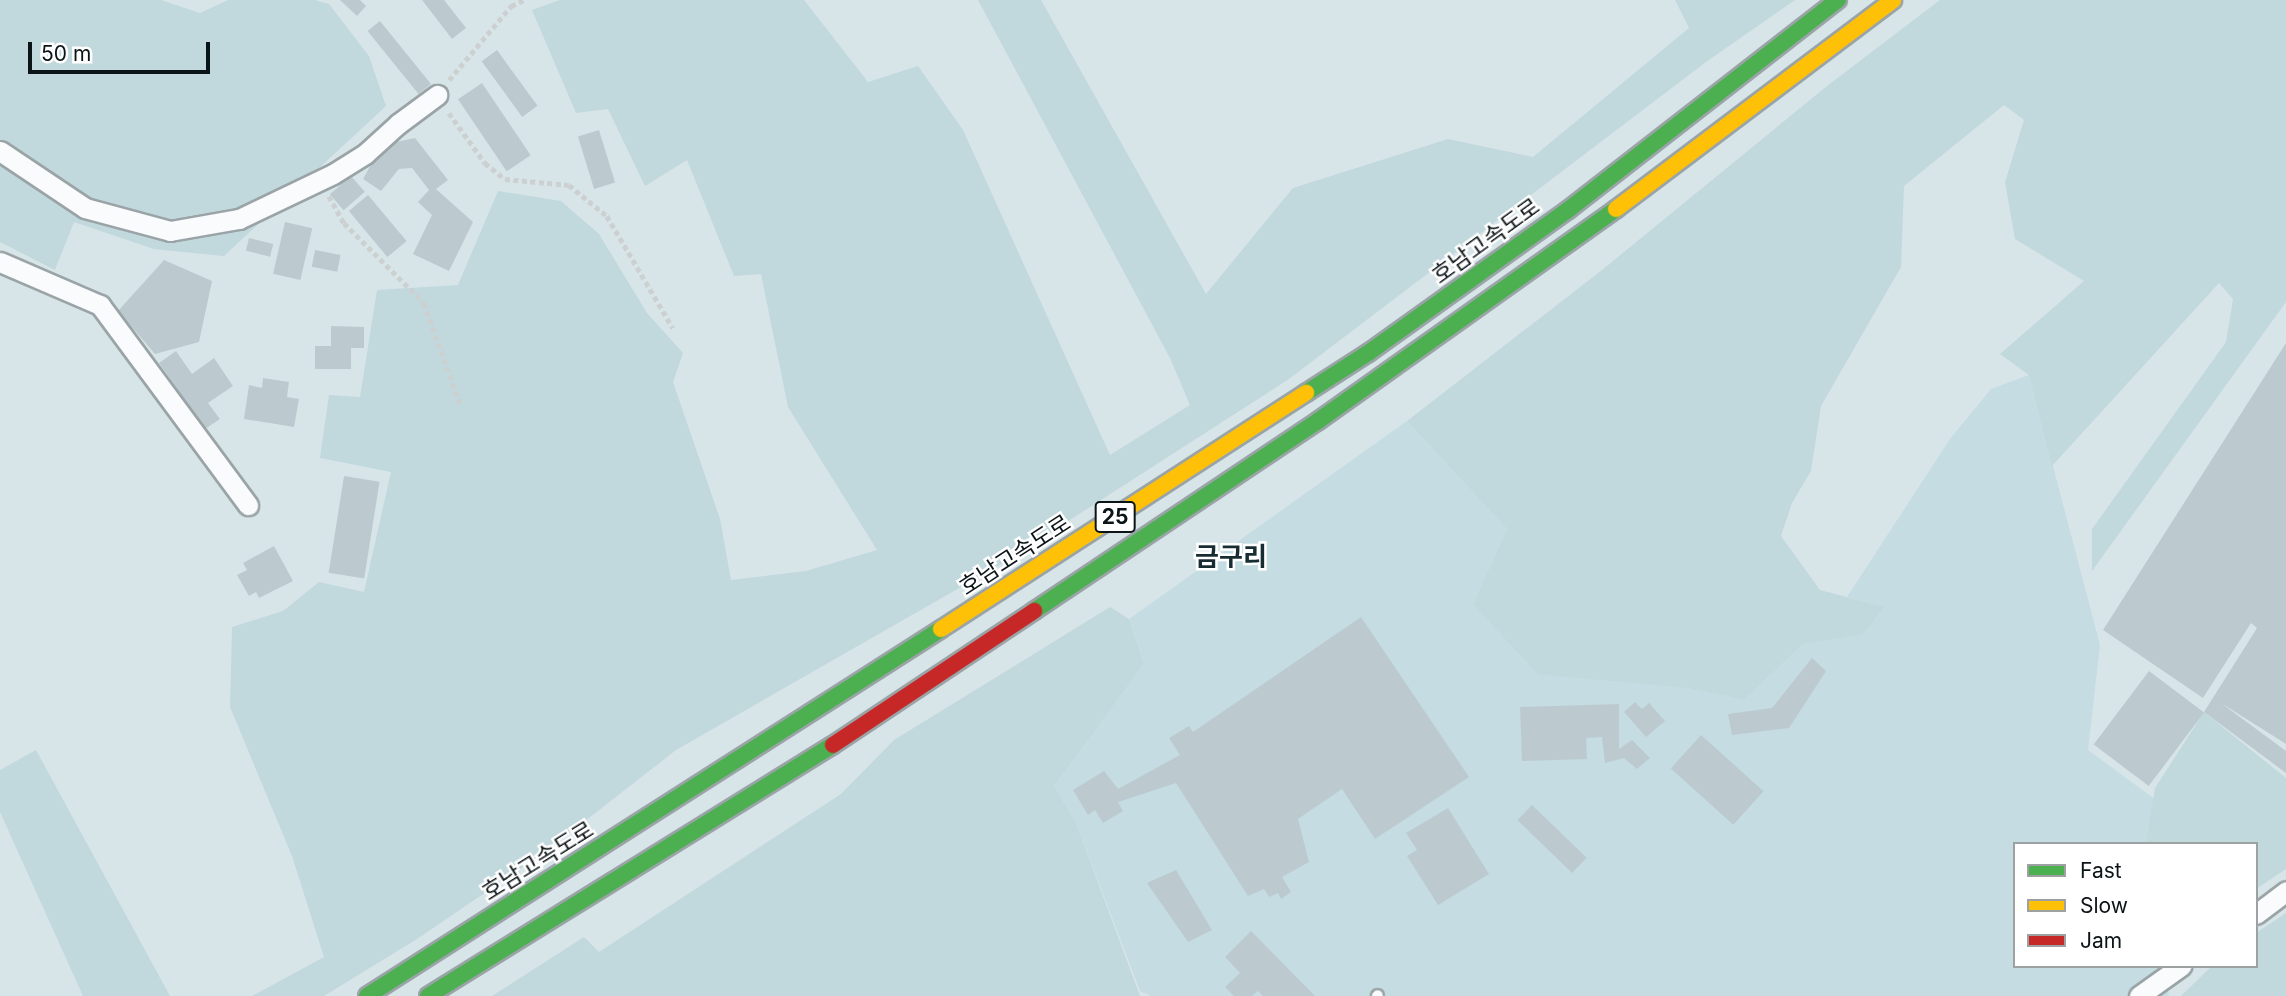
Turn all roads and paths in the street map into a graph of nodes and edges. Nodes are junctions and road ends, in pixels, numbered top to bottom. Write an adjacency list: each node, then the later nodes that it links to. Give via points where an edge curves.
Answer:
1 (524, 0): 4 (path, via 511,6)
2 (1838, 0): 15 (highway, 호남고속도로 / 25, via 1568,210 1368,353)
3 (1893, 0): 16 (highway, 25, via 1584,233 1318,421 814,758)
4 (437, 95): 6 (street, via 365,154); 8 (path, via 485,163 505,179 569,185 607,216)
5 (0, 151): 6 (street, via 85,208 170,231 239,219)
6 (320, 180): 9 (path, via 344,223 424,303)
7 (0, 262): 10 (street, via 100,306)
8 (673, 328)
9 (461, 406)
10 (248, 505)
11 (2286, 891): 12 (street)
12 (2258, 912)
13 (2179, 968): 14 (street)
14 (2159, 989): 17 (street)
15 (367, 996)
16 (428, 996)
17 (2139, 996)

